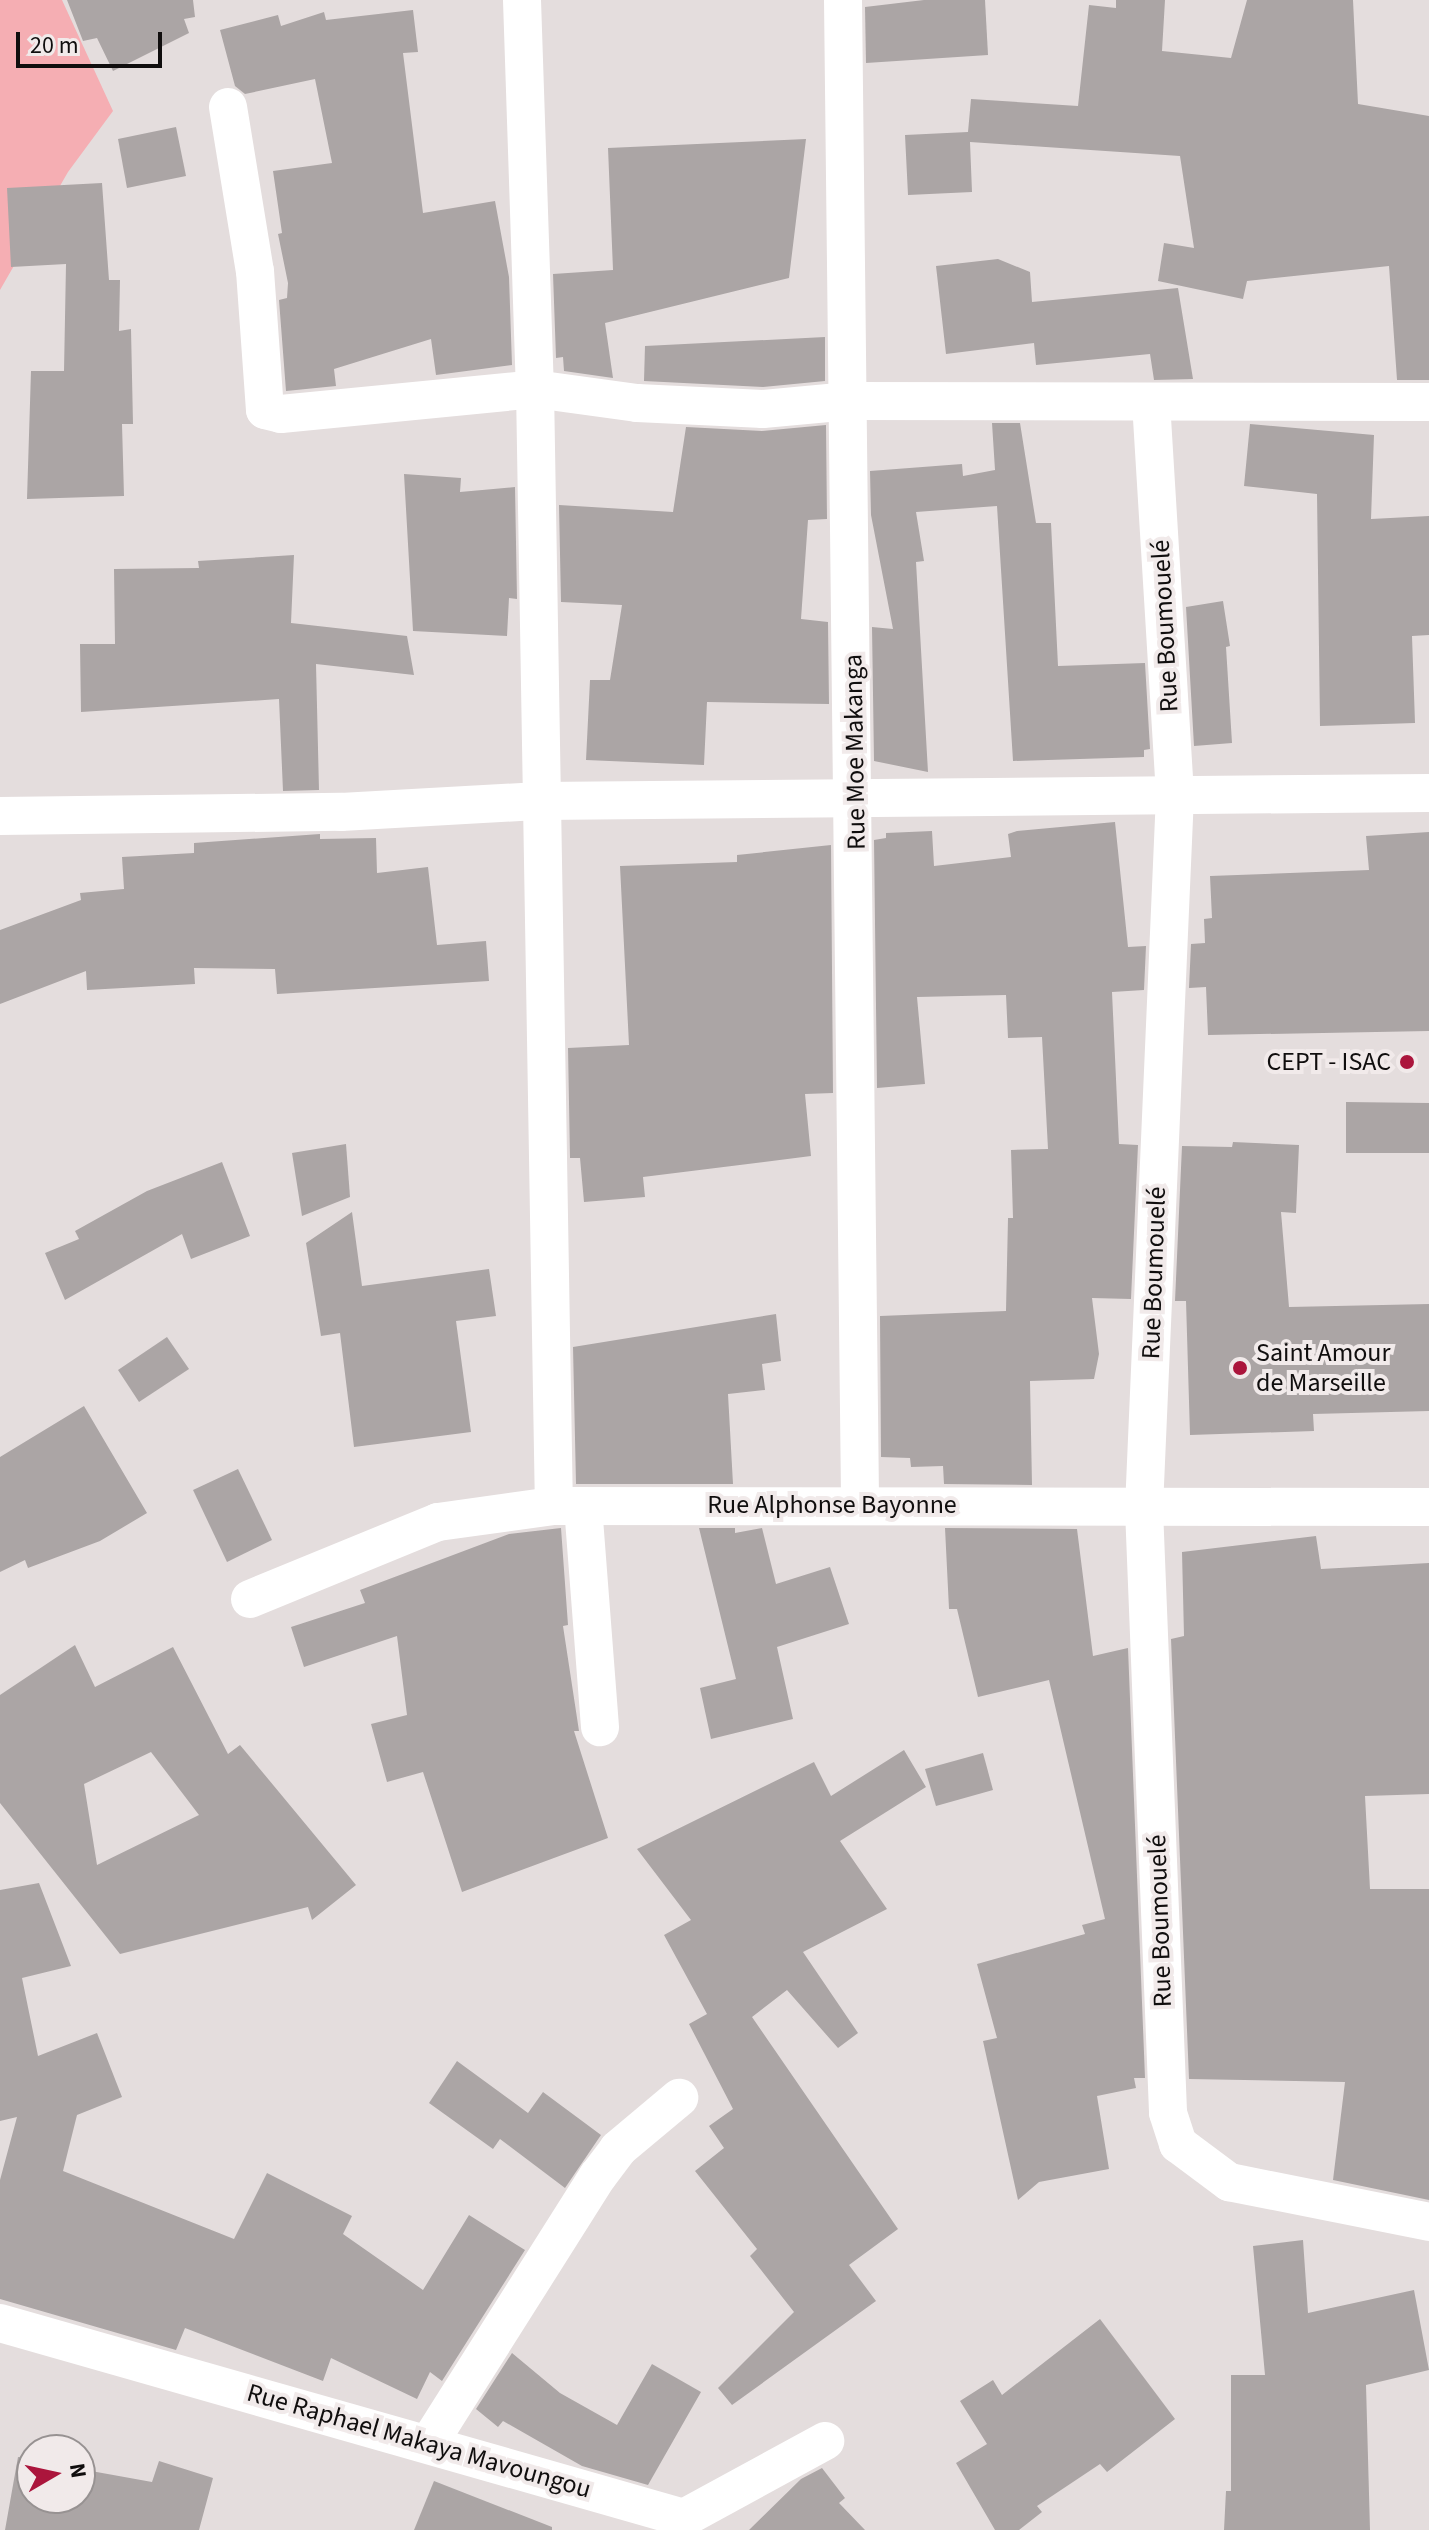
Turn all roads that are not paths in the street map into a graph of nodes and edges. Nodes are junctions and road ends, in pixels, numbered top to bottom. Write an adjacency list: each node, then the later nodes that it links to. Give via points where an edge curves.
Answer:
1 (522, 0): 4 (street)
2 (843, 0): 5 (street, Rue Moe Makanga)
3 (228, 107): 4 (street, via 255,271 265,410 281,414)
4 (535, 389): 5 (street, via 637,403 763,409); 11 (street)
5 (850, 401): 6 (street); 10 (street, Rue Moe Makanga)
6 (1151, 402): 7 (street); 9 (street, Rue Boumouelé)
7 (1429, 402)
8 (1429, 793): 9 (street)
9 (1175, 795): 10 (street); 16 (street, Rue Boumouelé)
10 (856, 797): 11 (street); 13 (street, Rue Moe Makanga)
11 (540, 801): 12 (street, via 341,812); 14 (street)
12 (0, 816)
13 (860, 1504): 14 (street, Rue Alphonse Bayonne); 16 (street, Rue Alphonse Bayonne)
14 (568, 1506): 17 (street, Rue Alphonse Bayonne, via 438,1522); 18 (street)
15 (1429, 1507): 16 (street, Rue Alphonse Bayonne)
16 (1144, 1509): 20 (street, Rue Boumouelé, via 1168,2113 1178,2144 1229,2182)
17 (250, 1599)
18 (600, 1727)
19 (679, 2098): 23 (street, via 604,2167)
20 (1429, 2222)
21 (0, 2323): 23 (street, Rue Raphael Makaya Mavoungou)
22 (825, 2441): 23 (street, Rue Raphael Makaya Mavoungou, via 684,2518)
23 (429, 2443)

